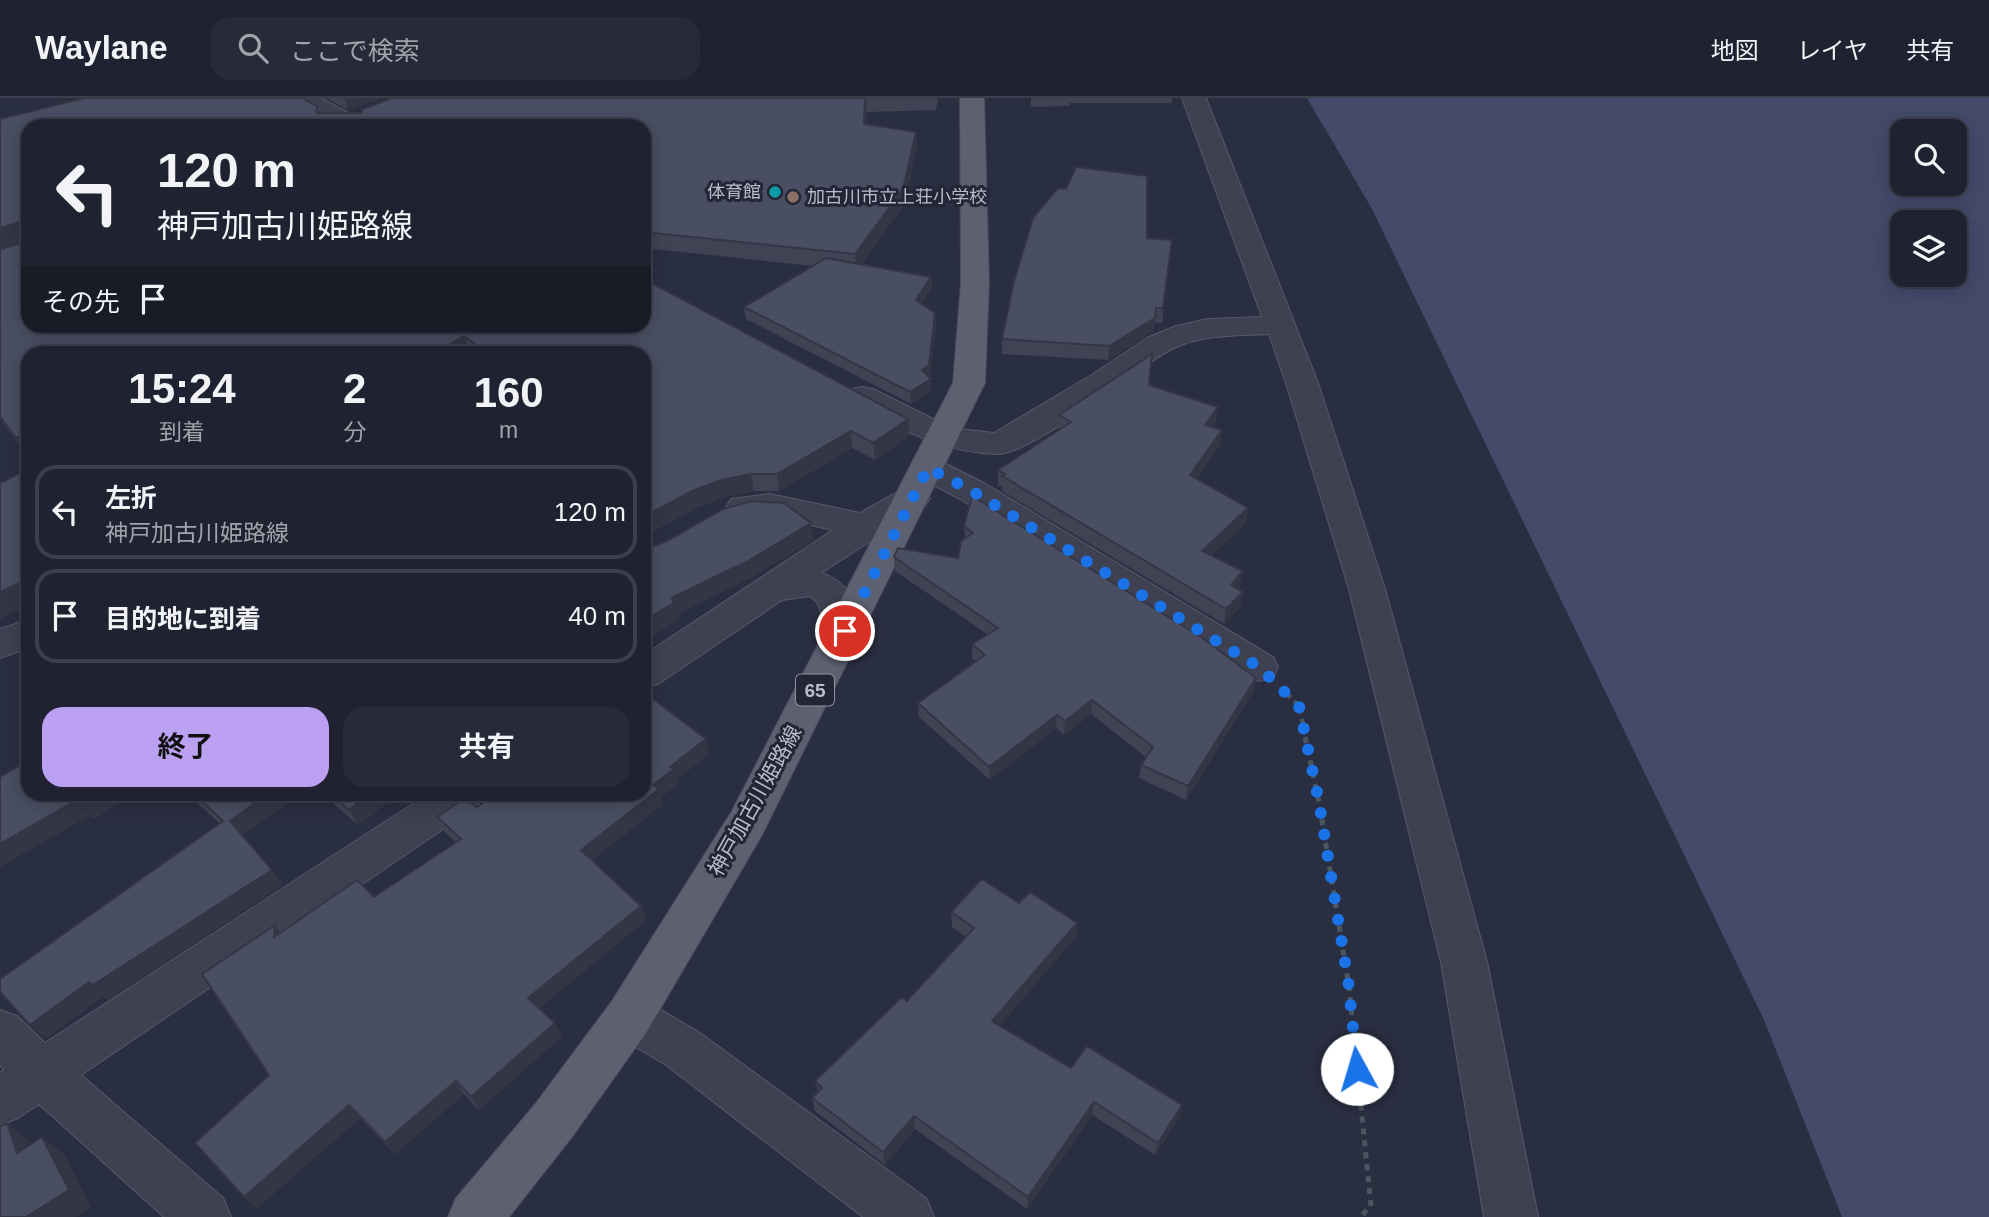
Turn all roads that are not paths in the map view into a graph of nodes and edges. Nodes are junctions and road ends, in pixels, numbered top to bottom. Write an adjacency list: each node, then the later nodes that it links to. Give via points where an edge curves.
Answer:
1 (304, 98): 4 (street)
2 (972, 98): 7 (main road, 神戸加古川姫路線 / 65, via 975,282 969,383)
3 (1194, 98): 5 (street)
4 (346, 119)
5 (1279, 325): 7 (street, via 1187,332 1160,343 1018,435); 24 (street, via 1367,589 1464,962)
6 (837, 383): 7 (street)
7 (928, 468): 9 (street); 11 (main road, 神戸加古川姫路線 / 65); 14 (street)
8 (710, 521): 9 (street, via 738,508 770,505)
9 (865, 526): 10 (street)
10 (770, 589): 11 (street, via 805,581 826,588 837,602); 15 (street)
11 (845, 631): 17 (main road, 神戸加古川姫路線 / 65, via 747,823)
12 (21, 636): 13 (street)
13 (0, 644)
14 (1259, 667)
15 (651, 669)
16 (452, 801): 19 (street)
17 (629, 1017): 22 (main road, 神戸加古川姫路線 / 65); 23 (street, via 682,1049)
18 (0, 1032): 19 (street)
19 (42, 1074): 20 (street); 21 (street)
20 (0, 1101)
21 (204, 1217)
22 (475, 1217)
23 (907, 1217)
24 (1511, 1217)

